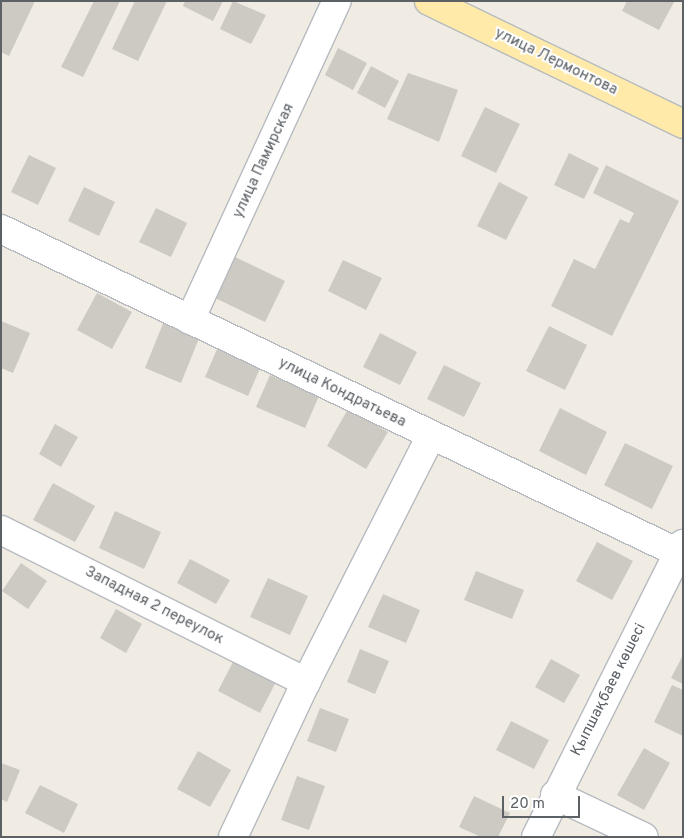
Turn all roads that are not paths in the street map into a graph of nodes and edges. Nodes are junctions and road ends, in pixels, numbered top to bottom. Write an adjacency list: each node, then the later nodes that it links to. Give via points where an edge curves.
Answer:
1 (338, 1): 5 (street, улица Памирская)
2 (429, 1): 3 (main road, улица Лермонтова)
3 (683, 124)
4 (1, 229): 5 (street, улица Кондратьева)
5 (190, 320): 6 (street, улица Кондратьева)
6 (431, 436): 8 (street, улица Кондратьева); 9 (street)
7 (1, 530): 9 (street, Западная 2 переулок)
8 (681, 551): 10 (street, Қыпшақбаев көшесі)
9 (306, 682): 11 (street)
10 (556, 795): 12 (street, Қыпшақбаев көшесі); 13 (street)
11 (234, 837)
12 (536, 837)
13 (644, 837)

